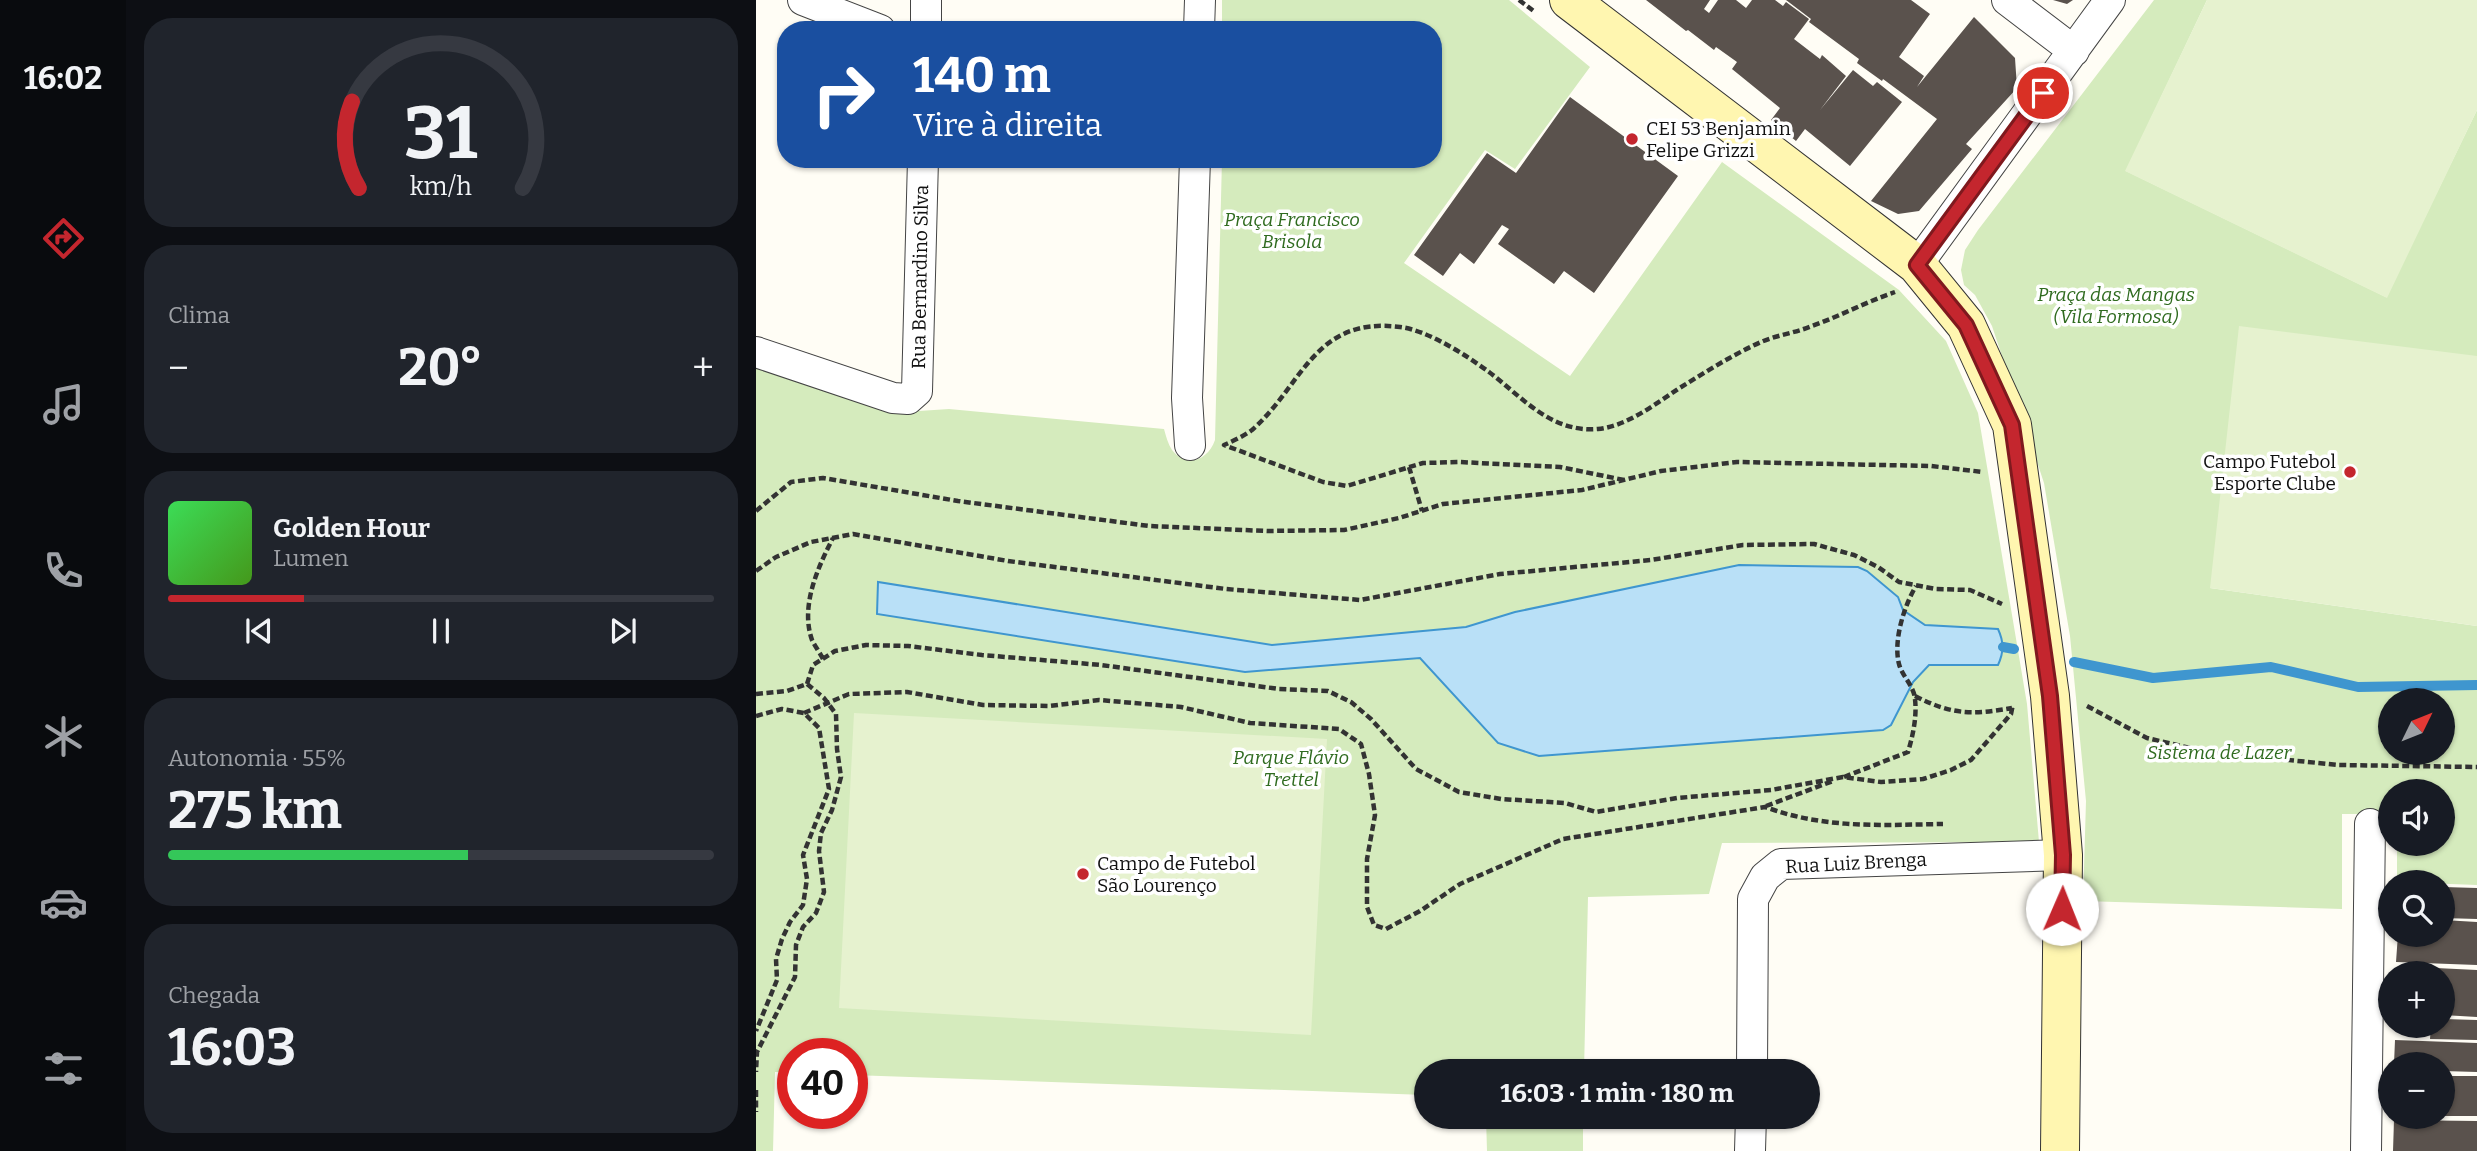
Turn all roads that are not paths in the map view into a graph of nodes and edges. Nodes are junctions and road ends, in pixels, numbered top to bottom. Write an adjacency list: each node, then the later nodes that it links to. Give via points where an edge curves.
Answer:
1 (803, 0): 7 (street)
2 (926, 0): 8 (street)
3 (1199, 0): 9 (street)
4 (1569, 0): 13 (street)
5 (2007, 0): 10 (street)
6 (2110, 0): 10 (street)
7 (857, 21)
8 (926, 21)
9 (1199, 21)
10 (2074, 51): 13 (street)
11 (923, 168): 14 (street, Rua Bernardino Silva, via 918,391 908,399 893,398)
12 (1195, 168): 15 (street, via 1187,398)
13 (1908, 278): 17 (street, via 1966,325 2012,425 2039,616 2033,696)
14 (756, 352)
15 (1190, 445)
16 (2370, 824): 22 (street)
17 (2063, 855): 18 (street, Rua Luiz Brenga, via 1781,864 1765,877 1753,899); 21 (street)
18 (1752, 1059)
19 (1751, 1129): 20 (street)
20 (1750, 1151)
21 (2060, 1151)
22 (2366, 1151)

